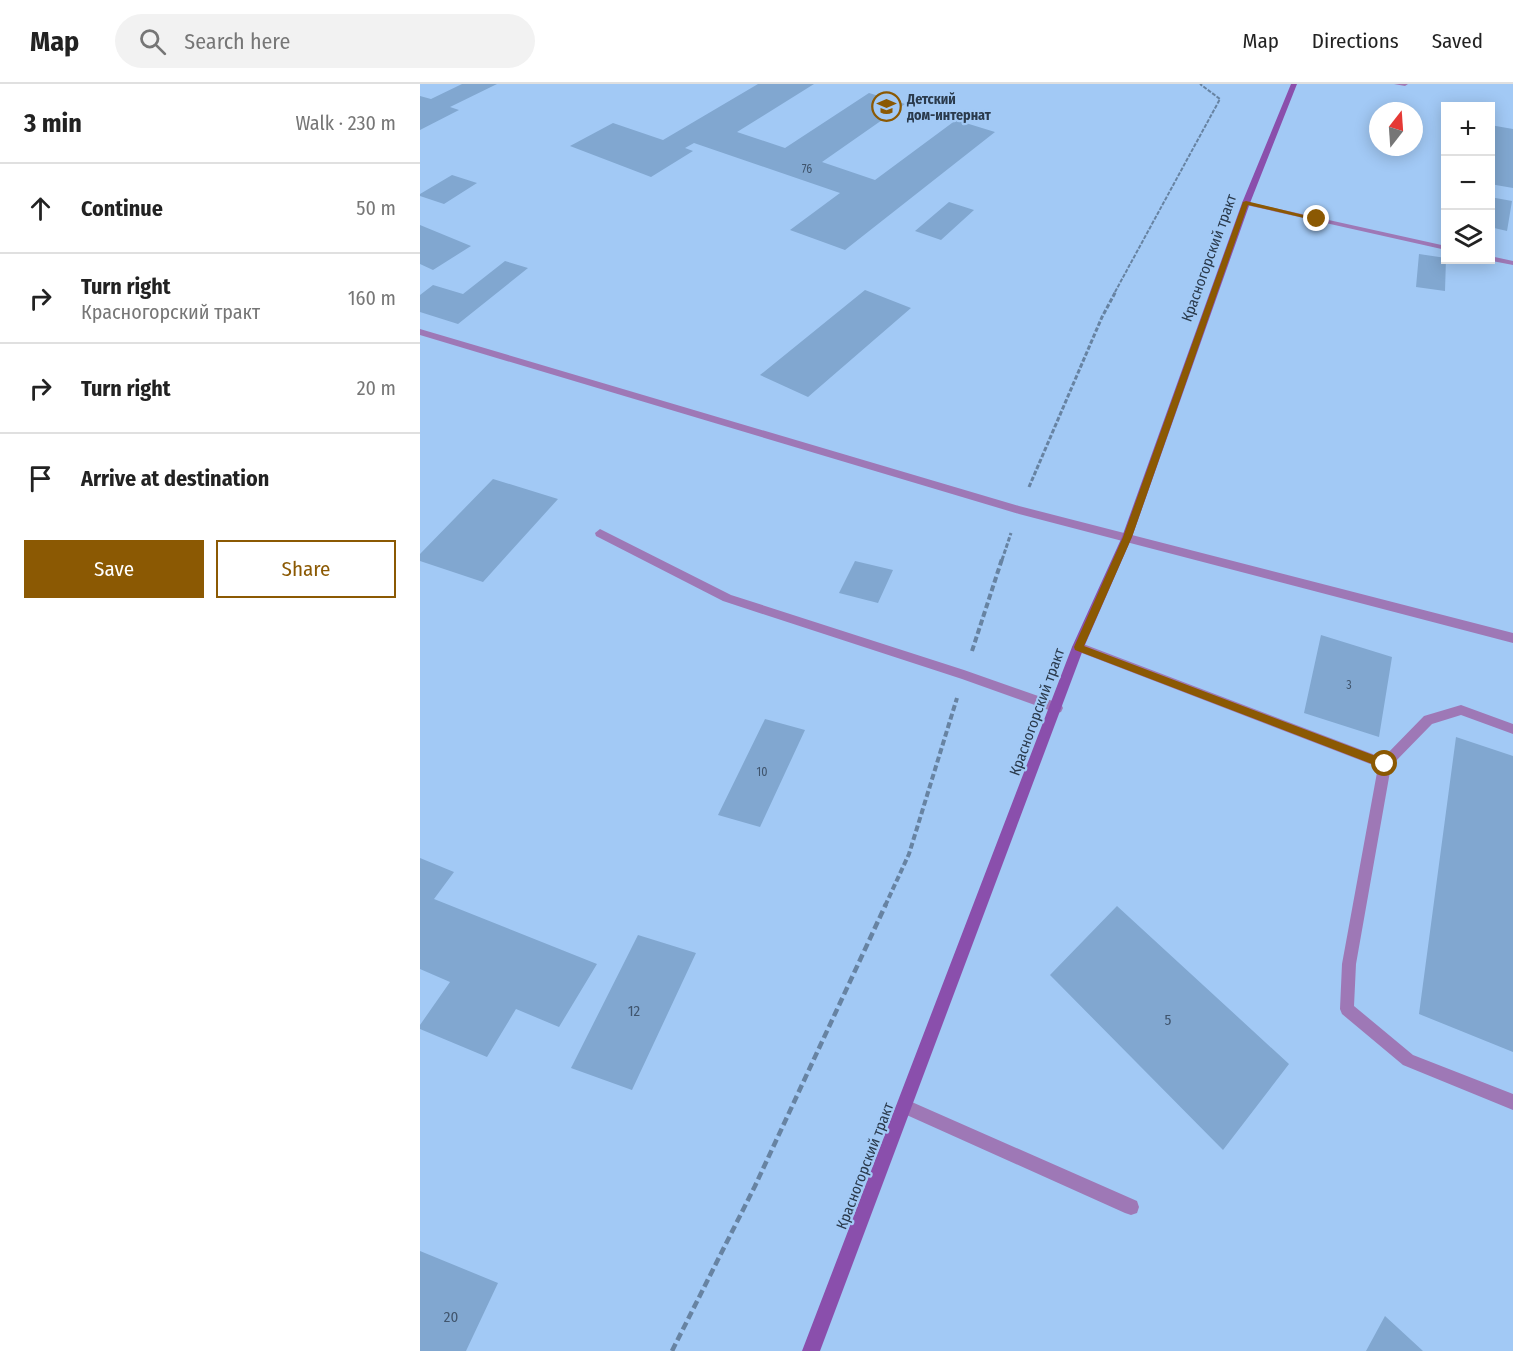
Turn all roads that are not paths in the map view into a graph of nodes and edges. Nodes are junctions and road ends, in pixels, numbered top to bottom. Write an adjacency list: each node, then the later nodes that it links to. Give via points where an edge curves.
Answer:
1 (1294, 84): 4 (main road, Красногорский тракт)
2 (1397, 84): 3 (lane)
3 (1405, 84)
4 (1246, 202): 5 (lane); 10 (main road, Красногорский тракт)
5 (1441, 247)
6 (1495, 259): 7 (lane)
7 (1513, 263)
8 (420, 332): 10 (lane, via 1019,510)
9 (600, 533): 13 (lane, via 727,598)
10 (1127, 537): 11 (lane); 12 (main road, Красногорский тракт)
11 (1513, 638)
12 (1078, 647): 13 (main road, Красногорский тракт); 15 (lane)
13 (1057, 708): 17 (main road, Красногорский тракт)
14 (1513, 729): 15 (lane, via 1461,710 1428,720)
15 (1385, 764): 16 (lane, via 1349,964 1347,1009 1408,1060)
16 (1513, 1102)
17 (905, 1107): 18 (lane); 19 (main road, Красногорский тракт)
18 (1131, 1207)
19 (811, 1351)

